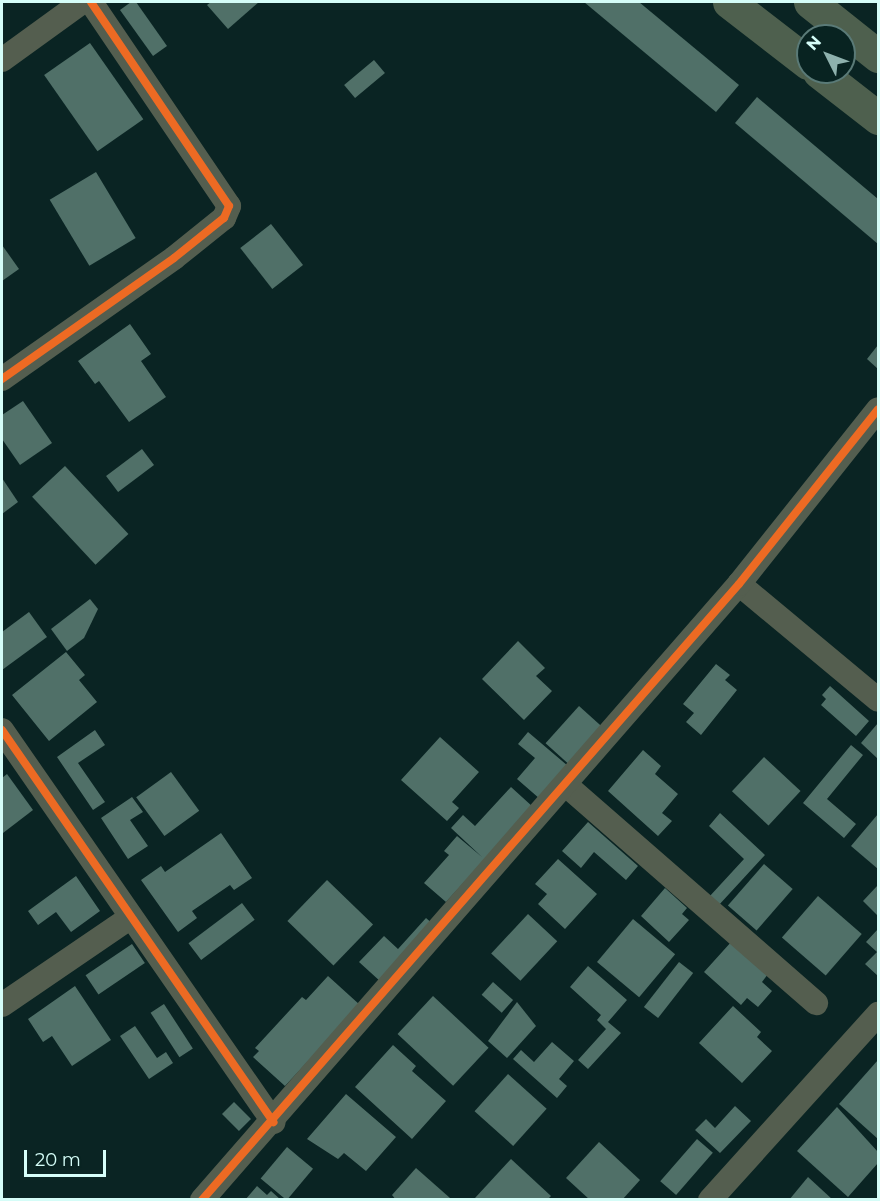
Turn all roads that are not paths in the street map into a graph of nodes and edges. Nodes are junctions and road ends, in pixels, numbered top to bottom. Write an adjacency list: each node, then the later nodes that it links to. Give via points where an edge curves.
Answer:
1 (82, 2): 7 (street)
2 (91, 2): 10 (street, via 228,206 224,218 174,258)
3 (729, 2): 5 (highway)
4 (810, 2): 6 (highway)
5 (796, 54)
6 (879, 56)
7 (2, 60)
8 (835, 84): 9 (highway)
9 (879, 118)
10 (2, 379)
11 (879, 409): 12 (street)
12 (739, 584): 13 (street); 15 (street)
13 (879, 700)
14 (2, 730): 16 (street)
15 (566, 785): 17 (street); 20 (street)
16 (131, 917): 18 (street); 20 (street)
17 (816, 1003)
18 (2, 1005)
19 (879, 1014): 22 (street)
20 (273, 1122): 21 (street)
21 (202, 1200)
22 (710, 1200)

